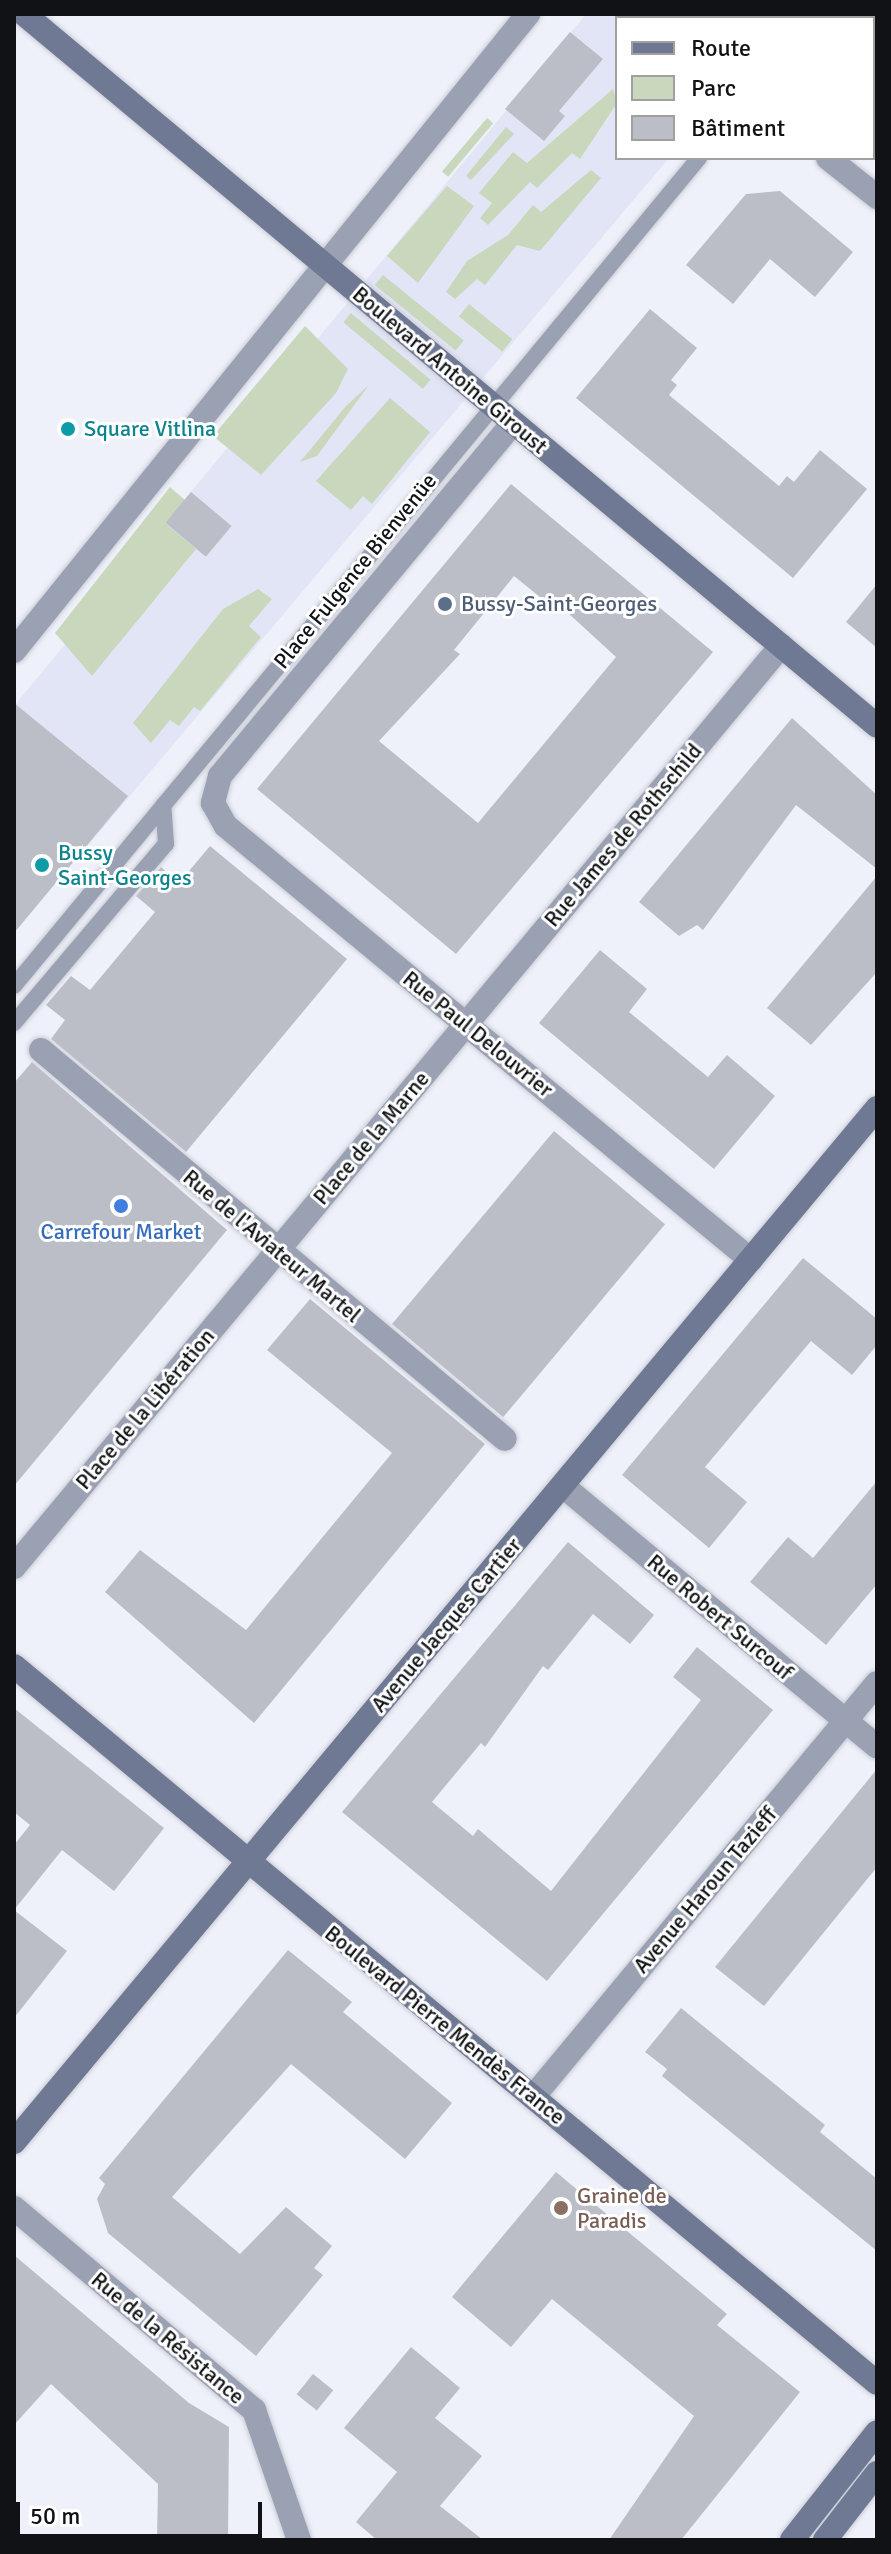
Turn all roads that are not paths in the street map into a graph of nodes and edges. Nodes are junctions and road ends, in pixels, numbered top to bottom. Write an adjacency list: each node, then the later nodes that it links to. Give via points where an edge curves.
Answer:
1 (24, 14): 6 (street, Boulevard Antoine Giroust)
2 (528, 14): 6 (street)
3 (697, 160): 7 (lane, Place Fulgence Bienvenüe)
4 (831, 160): 5 (street)
5 (877, 197)
6 (327, 267): 7 (street, Boulevard Antoine Giroust); 10 (street)
7 (491, 405): 8 (street, Boulevard Antoine Giroust); 13 (lane, Place Fulgence Bienvenüe)
8 (513, 423): 9 (street, Boulevard Antoine Giroust); 12 (street, Place Fulgence Bienvenüe, via 220,776)
9 (781, 646): 11 (street, Boulevard Antoine Giroust); 16 (street, Rue James de Rothschild)
10 (14, 651)
11 (877, 726)
12 (213, 803): 16 (street, Rue Paul Delouvrier, via 226,826)
13 (163, 805): 14 (lane, Place Fulgence Bienvenüe); 15 (lane, via 166,844)
14 (14, 986)
15 (14, 1023)
16 (466, 1025): 19 (street, Place de la Marne); 20 (street, Rue Paul Delouvrier)
17 (41, 1050): 19 (street, Rue de l'Aviateur Martel)
18 (877, 1108): 20 (street, Avenue Jacques Cartier)
19 (277, 1252): 21 (street, Rue de l'Aviateur Martel); 23 (street, Place de la Libération)
20 (751, 1260): 22 (street, Avenue Jacques Cartier)
21 (505, 1439)
22 (563, 1486): 26 (street, Rue Robert Surcouf); 28 (street, Avenue Jacques Cartier)
23 (14, 1567)
24 (14, 1666): 28 (street, Boulevard Pierre Mendès France)
25 (877, 1683): 26 (street, Avenue Haroun Tazieff)
26 (846, 1721): 27 (street, Rue Robert Surcouf); 29 (street, Avenue Haroun Tazieff)
27 (877, 1747)
28 (249, 1862): 29 (street, Boulevard Pierre Mendès France); 30 (street, Avenue Jacques Cartier)
29 (533, 2097): 32 (street, Boulevard Pierre Mendès France)
30 (14, 2142)
31 (14, 2208): 35 (street, Rue de la Résistance, via 254,2410)
32 (877, 2383)
33 (877, 2432): 36 (street)
34 (877, 2473): 37 (street)
35 (299, 2540)
36 (792, 2540)
37 (825, 2540)

